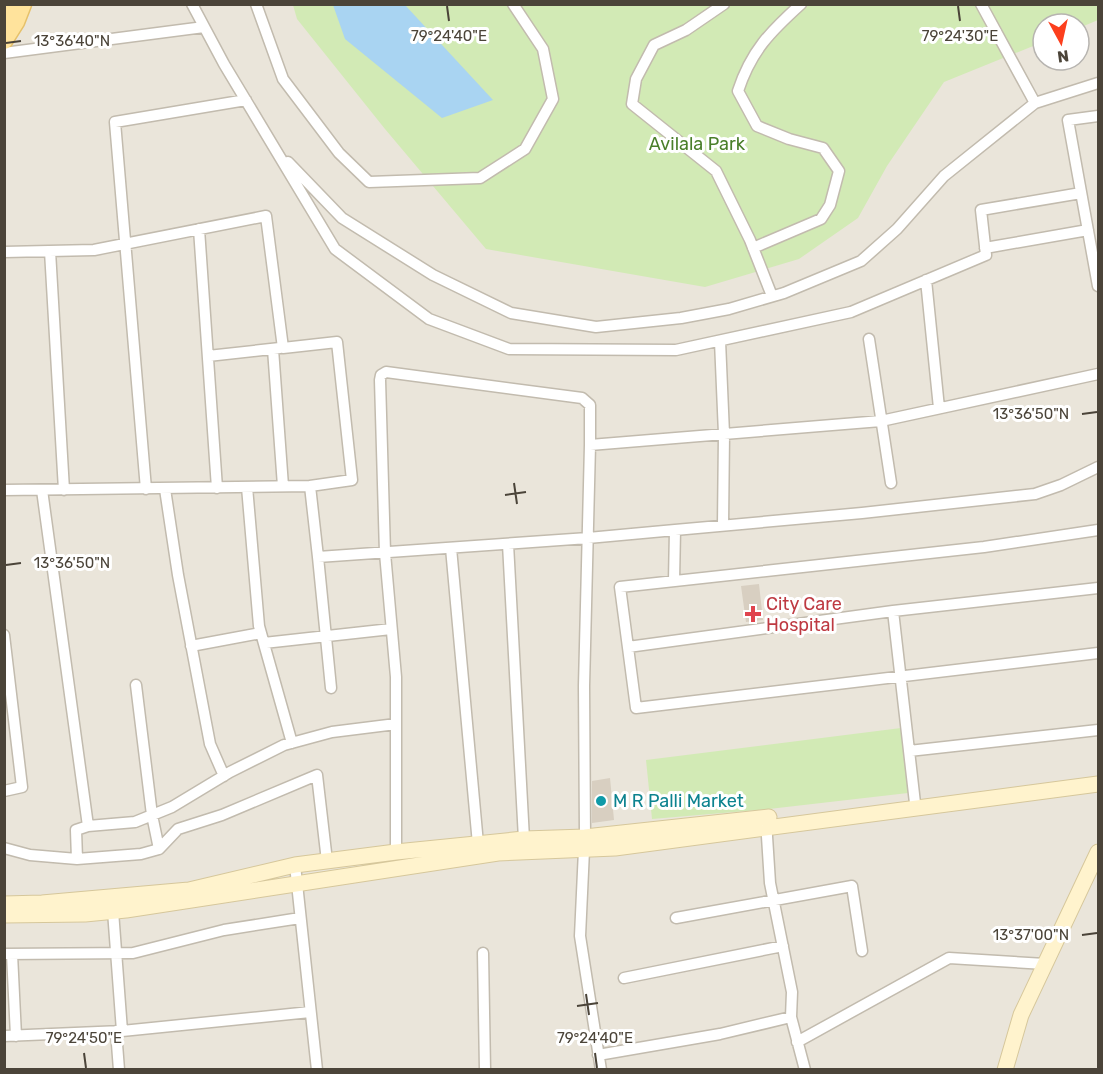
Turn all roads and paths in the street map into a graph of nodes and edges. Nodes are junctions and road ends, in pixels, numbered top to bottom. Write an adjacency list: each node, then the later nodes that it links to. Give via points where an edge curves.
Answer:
1 (10, 4): 9 (main road)
2 (24, 4): 11 (main road)
3 (192, 4): 10 (street)
4 (256, 4): 5 (street, via 283,79 339,153 369,182 480,178 525,149 553,99 543,48)
5 (513, 4)
6 (724, 4): 22 (street, via 686,30 654,45 636,79 632,104 716,171)
7 (801, 4): 22 (street, via 772,30 745,68 738,91 757,126 823,148 839,171 830,205 821,219)
8 (981, 4): 15 (street)
9 (4, 16)
10 (204, 27): 12 (street); 14 (street)
11 (4, 41)
12 (4, 53)
13 (1098, 82): 15 (street)
14 (246, 100): 17 (street); 21 (street, via 115,122)
15 (1035, 103): 29 (street, via 944,176 897,229 861,261)
16 (1098, 116): 18 (street, via 1068,120)
17 (275, 149): 29 (street, via 342,218 433,275 511,313 596,327 681,318); 31 (street, via 335,249 429,319 509,349 676,350)
18 (1081, 193): 20 (street); 23 (street, via 981,210)
19 (199, 230): 21 (street); 32 (street, via 266,216); 33 (street)
20 (1088, 230): 23 (street); 25 (street)
21 (124, 244): 24 (street, via 94,250); 45 (street)
22 (753, 248): 29 (street)
23 (985, 248): 27 (street, via 986,255)
24 (50, 251): 26 (street); 49 (street)
25 (1095, 251): 28 (street)
26 (4, 252)
27 (926, 280): 31 (street, via 851,312); 35 (street)
28 (1098, 286)
29 (772, 296)
30 (869, 339): 36 (street)
31 (720, 341): 37 (street)
32 (278, 348): 33 (street); 41 (street); 42 (street, via 337,342 352,480)
33 (207, 356): 44 (street)
34 (1098, 374): 35 (street)
35 (939, 408): 36 (street)
36 (880, 421): 37 (street); 40 (street)
37 (724, 434): 38 (street); 50 (street)
38 (590, 445): 53 (street); 56 (street, via 590,405 582,398 386,372 380,380)
39 (1098, 467): 50 (street, via 1035,494)
40 (891, 483)
41 (283, 486): 42 (street); 43 (street)
42 (310, 486): 57 (street)
43 (247, 487): 44 (street); 64 (street)
44 (217, 488): 46 (street)
45 (146, 489): 46 (street); 49 (street)
46 (165, 489): 65 (street)
47 (4, 490): 48 (street)
48 (42, 490): 49 (street); 82 (street)
49 (64, 490)
50 (723, 525): 51 (street)
51 (675, 530): 53 (street); 58 (street)
52 (1098, 530): 58 (street, via 984,547)
53 (588, 538): 54 (street); 85 (street)
54 (508, 544): 55 (street); 83 (street)
55 (451, 548): 56 (street); 84 (street)
56 (385, 553): 57 (street); 61 (street)
57 (318, 557): 63 (street)
58 (674, 581): 66 (street, via 620,587)
59 (1098, 588): 60 (street)
60 (893, 611): 66 (street); 68 (street)
61 (392, 629): 63 (street); 71 (street)
62 (4, 634): 78 (street, via 22,787)
63 (326, 635): 64 (street); 70 (street)
64 (262, 638): 65 (street); 73 (street)
65 (191, 646): 75 (street, via 210,744)
66 (628, 647): 68 (street, via 636,708)
67 (1098, 653): 68 (street)
68 (900, 677): 74 (street)
69 (136, 685): 80 (street)
70 (331, 688)
71 (396, 724): 73 (street, via 332,732); 88 (street)
72 (1098, 730): 74 (street)
73 (292, 743): 75 (street)
74 (909, 751): 79 (street)
75 (224, 776): 80 (street)
76 (1098, 777): 79 (street)
77 (1098, 784): 81 (street)
78 (4, 791)
79 (915, 803): 81 (street)
80 (152, 815): 82 (street, via 135,822); 87 (street)
81 (766, 822): 85 (street); 95 (street)
82 (88, 826): 90 (street, via 76,830)
83 (524, 839): 84 (street); 85 (street)
84 (478, 844): 88 (street)
85 (585, 844): 94 (street, via 498,852); 113 (street, via 580,936)
86 (4, 848): 90 (street, via 30,855)
87 (159, 849): 90 (street); 91 (street, via 178,829 222,816 317,775)
88 (396, 852): 91 (street)
89 (1098, 852): 93 (street)
90 (77, 859)
91 (327, 861): 92 (street)
92 (295, 865): 94 (street); 96 (street, via 189,890)
93 (1093, 874): 106 (street)
94 (297, 883): 97 (street); 99 (street)
95 (774, 901): 100 (street); 101 (street); 102 (street, via 852,886)
96 (4, 904)
97 (113, 911): 98 (street); 103 (street)
98 (4, 915)
99 (300, 918): 103 (street, via 224,930 134,953); 108 (street)
100 (676, 918)
101 (783, 946): 107 (street); 109 (street, via 792,992)
102 (862, 951)
103 (116, 953): 105 (street); 110 (street)
104 (483, 953): 116 (street)
105 (8, 954): 111 (street)
106 (1045, 964): 112 (street, via 949,958); 119 (street, via 1021,1015)
107 (624, 978)
108 (310, 1012): 110 (street); 115 (street)
109 (790, 1017): 112 (street); 113 (street, via 720,1035)
110 (119, 1031): 111 (street); 114 (street)
111 (10, 1036)
112 (797, 1042): 118 (street)
113 (598, 1055): 117 (street)
114 (119, 1070)
115 (316, 1070)
116 (485, 1070)
117 (601, 1070)
118 (805, 1070)
119 (1005, 1070)

